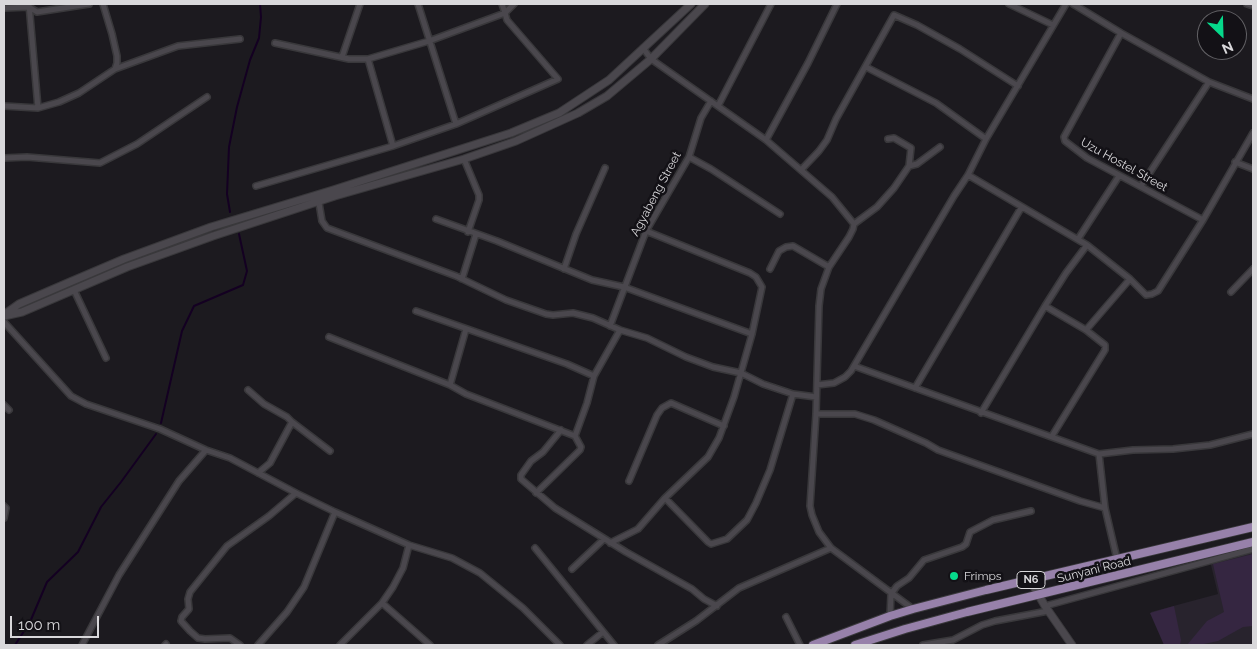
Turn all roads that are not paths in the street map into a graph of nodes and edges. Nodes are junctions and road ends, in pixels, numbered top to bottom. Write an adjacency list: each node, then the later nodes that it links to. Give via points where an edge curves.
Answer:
1 (89, 4): 15 (street, via 37,12)
2 (103, 4): 29 (street, via 117,56)
3 (360, 4): 25 (street)
4 (418, 4): 22 (street)
5 (502, 4): 18 (street)
6 (514, 4): 18 (street)
7 (690, 4): 24 (street)
8 (705, 4): 27 (street)
9 (771, 4): 36 (street)
10 (837, 4): 42 (street)
11 (1009, 4): 19 (street)
12 (1066, 4): 19 (street)
13 (1073, 4): 20 (street)
14 (1247, 4): 16 (street)
15 (29, 5): 17 (street); 37 (street)
16 (1253, 6)
17 (4, 8)
18 (505, 13): 22 (street); 38 (street, via 507,20 558,79)
19 (1053, 25): 31 (street)
20 (1121, 33): 30 (street); 54 (street, Uzu Hostel Street, via 1064,137 1067,144 1086,158)
21 (240, 39): 29 (street, via 178,46)
22 (429, 41): 26 (street); 38 (street)
23 (275, 43): 25 (street)
24 (643, 48): 27 (street); 79 (street, via 609,80 559,113 511,133 211,226 79,278 19,304)
25 (342, 57): 26 (street)
26 (368, 59): 43 (street)
27 (651, 59): 34 (street); 47 (street, via 607,96 578,113 516,142)
28 (866, 67): 31 (street, via 894,15 960,49); 41 (street, via 936,103); 52 (street, via 819,152)
29 (115, 70): 37 (street, via 66,99)
30 (1209, 82): 33 (street); 56 (street)
31 (1018, 86): 41 (street)
32 (207, 97): 46 (street, via 137,144 100,163)
33 (1253, 99)
34 (710, 101): 36 (street); 45 (street, Agyabeng Street)
35 (4, 106): 37 (street)
36 (718, 106): 42 (street)
37 (38, 108)
38 (456, 124): 43 (street)
39 (1253, 133): 48 (street)
40 (888, 138): 49 (street, via 910,148)
41 (986, 139): 53 (street)
42 (766, 140): 52 (street)
43 (393, 146): 55 (street)
44 (940, 147): 49 (street)
45 (688, 157): 59 (street); 63 (street, Agyabeng Street)
46 (4, 158)
47 (464, 159): 57 (street); 64 (street, via 479,195)
48 (1235, 162): 51 (street); 61 (street)
49 (909, 166): 62 (street, via 877,207)
50 (606, 168): 69 (street)
51 (1253, 169)
52 (801, 170): 62 (street, via 832,197)
53 (968, 175): 58 (street); 88 (street)
54 (1120, 176): 56 (street, Uzu Hostel Street); 66 (street)
55 (256, 186)
56 (1141, 186): 61 (street, Uzu Hostel Street)
57 (318, 202): 72 (street, via 322,222 327,228); 75 (street, via 127,266)
58 (1021, 208): 66 (street); 93 (street)
59 (780, 214)
60 (436, 219): 64 (street)
61 (1203, 220): 73 (street, via 1158,291 1146,295)
62 (854, 224): 68 (street, via 850,237)
63 (646, 231): 74 (street, Agyabeng Street); 85 (street, via 756,277 762,287)
64 (468, 232): 65 (street)
65 (476, 234): 69 (street); 72 (street)
66 (1078, 240): 67 (street)
67 (1087, 245): 73 (street); 77 (street)
68 (829, 267): 70 (street, via 793,246 780,251); 92 (street, via 819,306)
69 (564, 269): 74 (street)
70 (770, 269)
71 (1253, 269): 76 (street)
72 (462, 279): 81 (street, via 538,312 553,315 573,313)
73 (1130, 279): 84 (street)
74 (624, 287): 81 (street, Agyabeng Street); 85 (street)
75 (74, 290): 79 (street, via 22,312); 87 (street)
76 (1231, 292)
77 (1045, 306): 84 (street); 99 (street)
78 (416, 311): 82 (street)
79 (4, 315)
80 (4, 322): 107 (street, via 71,396)
81 (610, 326): 83 (street)
82 (466, 329): 90 (street); 91 (street)
83 (620, 330): 89 (street, via 647,338 686,357); 90 (street)
84 (1086, 330): 106 (street, via 1105,345 1105,350)
85 (752, 334): 89 (street)
86 (329, 337): 91 (street)
87 (106, 358)
88 (854, 366): 92 (street, via 845,377 834,383); 93 (street)
89 (741, 373): 95 (street); 102 (street)
90 (594, 376): 105 (street)
91 (450, 385): 103 (street)
92 (817, 385): 96 (street)
93 (915, 388): 99 (street)
94 (248, 390): 101 (street)
95 (793, 394): 96 (street); 114 (street, via 770,470 756,503 747,520 727,539 712,544 708,542)
96 (816, 397): 100 (street)
97 (4, 405): 98 (street)
98 (9, 410)
99 (981, 413): 106 (street)
100 (816, 414): 116 (street, via 855,414 874,420 938,450); 126 (street, via 810,506 819,532)
101 (292, 422): 108 (street); 110 (street, via 270,463)
102 (724, 426): 111 (street, via 671,403 662,408); 114 (street, via 708,457)
103 (561, 430): 105 (street); 113 (street, via 520,475 521,480)
104 (1253, 434): 109 (street, via 1210,445)
105 (575, 436): 113 (street, via 580,450)
106 (1052, 436): 109 (street)
107 (206, 450): 110 (street); 140 (street, via 179,481 129,559)
108 (330, 451)
109 (1099, 454): 116 (street)
110 (258, 473): 112 (street)
111 (629, 481)
112 (296, 493): 118 (street); 141 (street, via 227,546 190,592 189,609 181,621 190,631 198,638 233,639)
113 (536, 493): 121 (street)
114 (665, 498): 122 (street, via 638,529)
115 (4, 506): 119 (street)
116 (1105, 508): 128 (street)
117 (1031, 511): 131 (street, via 975,528 966,544 924,560)
118 (335, 512): 124 (street); 142 (street, via 304,587)
119 (4, 518)
120 (1253, 527): 128 (main road, N6)
121 (604, 539): 122 (street); 129 (street)
122 (610, 542): 134 (street)
123 (1253, 542): 132 (main road, Sunyani Road / N6)
124 (409, 544): 133 (street, via 398,579); 145 (street, via 452,558 480,573 523,608)
125 (535, 548): 139 (street)
126 (831, 548): 131 (street); 134 (street, via 740,588)
127 (1253, 549): 135 (street, via 1074,597)
128 (1117, 559): 130 (main road, N6)
129 (572, 569)
130 (1030, 580): 132 (street); 136 (main road, N6)
131 (891, 594): 136 (street); 137 (street)
132 (1038, 595): 135 (street); 151 (main road, Sunyani Road / N6)
133 (382, 603): 143 (street); 144 (street)
134 (717, 606): 148 (street)
135 (1046, 608): 152 (street, via 982,625 953,640); 153 (street)
136 (913, 609): 137 (main road, N6)
137 (890, 616): 150 (main road, N6)
138 (786, 617): 149 (street)
139 (603, 632): 146 (street); 147 (street)
140 (82, 645)
141 (240, 645)
142 (258, 645)
143 (340, 645)
144 (430, 645)
145 (560, 645)
146 (587, 645)
147 (614, 645)
148 (658, 645)
149 (800, 645)
150 (813, 645)
151 (855, 645)
152 (923, 645)
153 (1072, 645)

